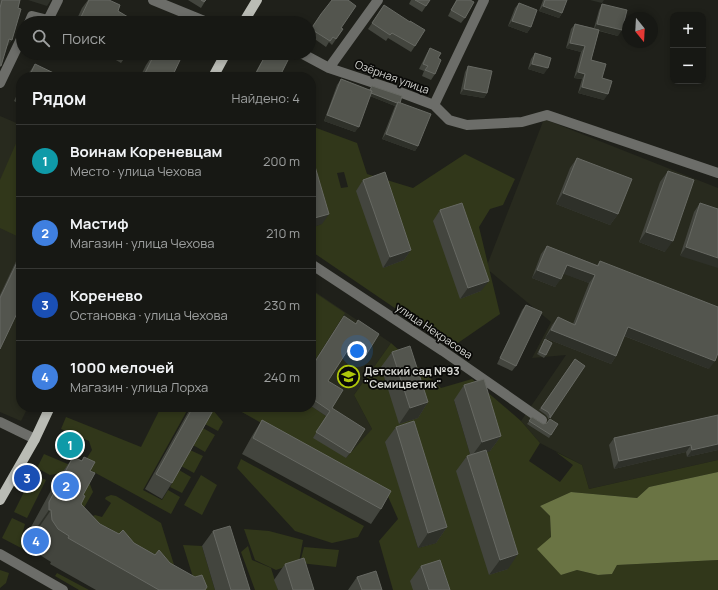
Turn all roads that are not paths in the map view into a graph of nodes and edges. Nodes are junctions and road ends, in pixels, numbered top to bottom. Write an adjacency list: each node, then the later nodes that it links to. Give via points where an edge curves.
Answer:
1 (58, 0): 6 (street)
2 (153, 0): 7 (street)
3 (257, 0): 8 (main road)
4 (378, 0): 12 (street)
5 (484, 0): 15 (street)
6 (50, 16)
7 (192, 16)
8 (248, 16)
9 (16, 50): 14 (street)
10 (222, 60): 13 (main road)
11 (314, 60): 12 (street, Озёрная улица)
12 (329, 68): 15 (street, Озёрная улица)
13 (216, 72)
14 (0, 83)
15 (434, 105): 16 (street, Озёрная улица, via 449,120 467,126 522,122 547,115)
16 (718, 172)
17 (316, 267): 19 (street, улица Некрасова)
18 (48, 412): 21 (main road)
19 (542, 420)
20 (0, 422): 21 (street)
21 (35, 439): 22 (main road)
22 (0, 500)
23 (0, 554): 24 (street)
24 (63, 590)

